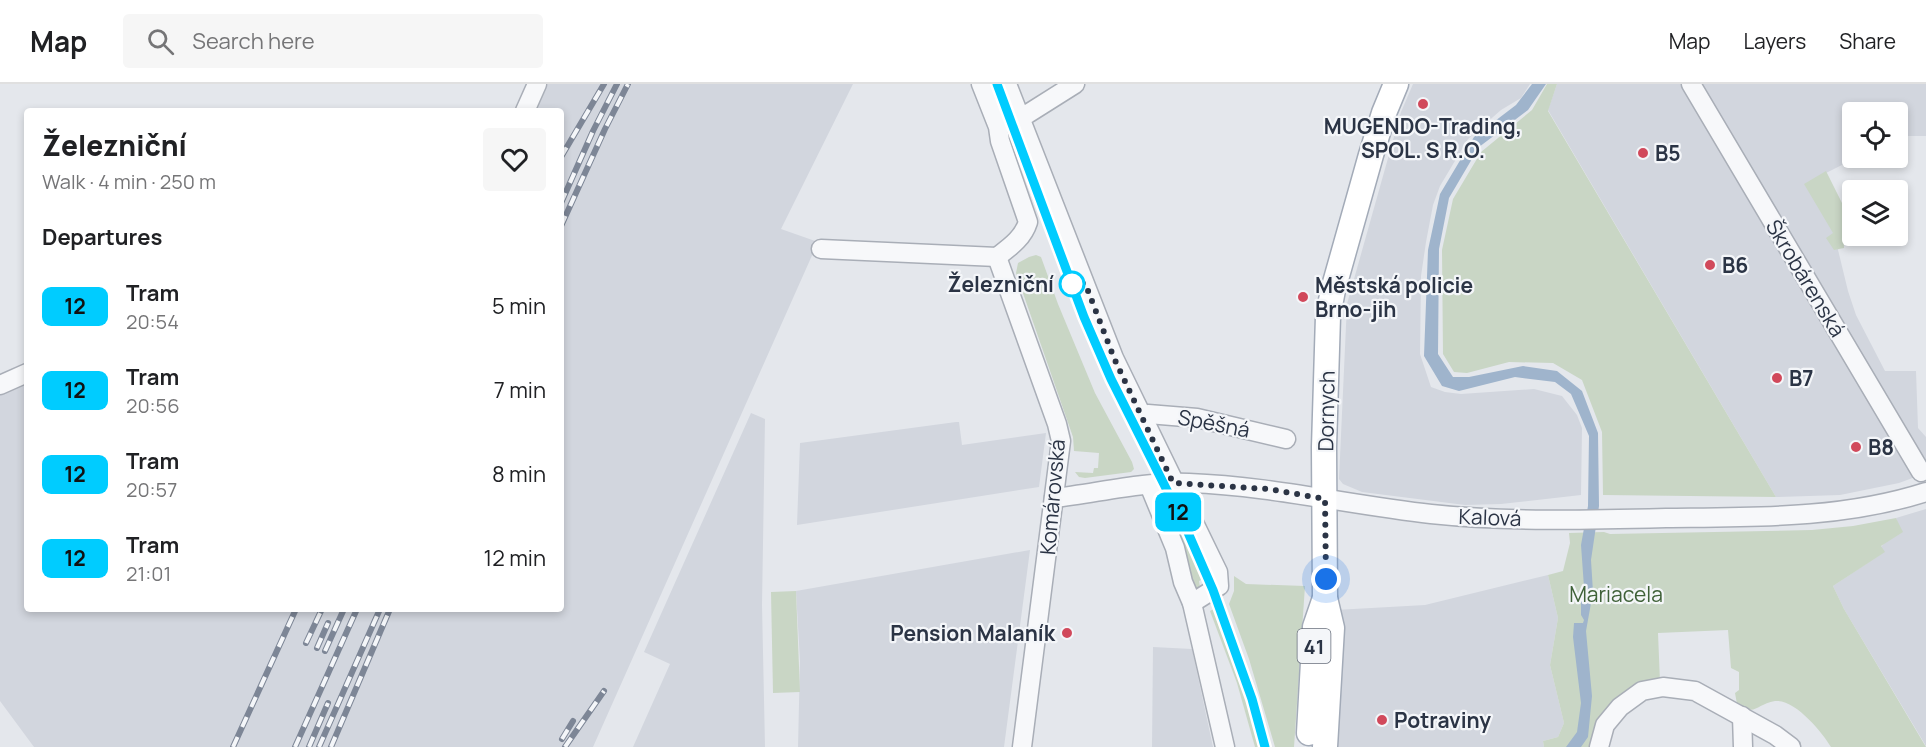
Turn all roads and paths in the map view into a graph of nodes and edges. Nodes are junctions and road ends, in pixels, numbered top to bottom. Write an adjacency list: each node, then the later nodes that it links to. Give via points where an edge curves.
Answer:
1 (537, 84): 7 (street)
2 (981, 84): 9 (street)
3 (1007, 84): 8 (street)
4 (1075, 84): 8 (street)
5 (1396, 84): 21 (main road, Dornych / 41, via 1377,133 1330,302)
6 (1691, 84): 16 (street, Škrobárenská)
7 (526, 108)
8 (1020, 118): 9 (street); 14 (street, via 1110,351)
9 (998, 127): 11 (street, via 1028,222 1015,243)
10 (821, 249): 11 (street)
11 (997, 257): 20 (street, Komárovská, via 1060,434)
12 (24, 374): 13 (street)
13 (0, 385)
14 (1142, 416): 15 (street, Spěšná, via 1208,420); 17 (street)
15 (1286, 439)
16 (1921, 472)
17 (1173, 483): 18 (street, Kalová); 21 (street, Kalová, via 1268,489); 23 (street, via 1220,578 1217,588)
18 (1149, 485): 20 (street, Kalová); 23 (street)
19 (1926, 492): 21 (street, Kalová, via 1881,505 1826,513 1612,519 1452,516)
20 (1054, 498): 25 (street, Komárovská)
21 (1325, 499): 22 (main road, Dornych / 41)
22 (1325, 598): 27 (main road, 41, via 1315,627); 28 (main road, Dornych / 41, via 1332,628)
23 (1192, 603): 26 (street)
24 (1742, 716): 29 (street, via 1695,692 1663,687 1642,691 1620,707 1605,725); 30 (street); 31 (street)
25 (1023, 747)
26 (1225, 747)
27 (1308, 747)
28 (1325, 747)
29 (1599, 747)
30 (1743, 747)
31 (1791, 747)

